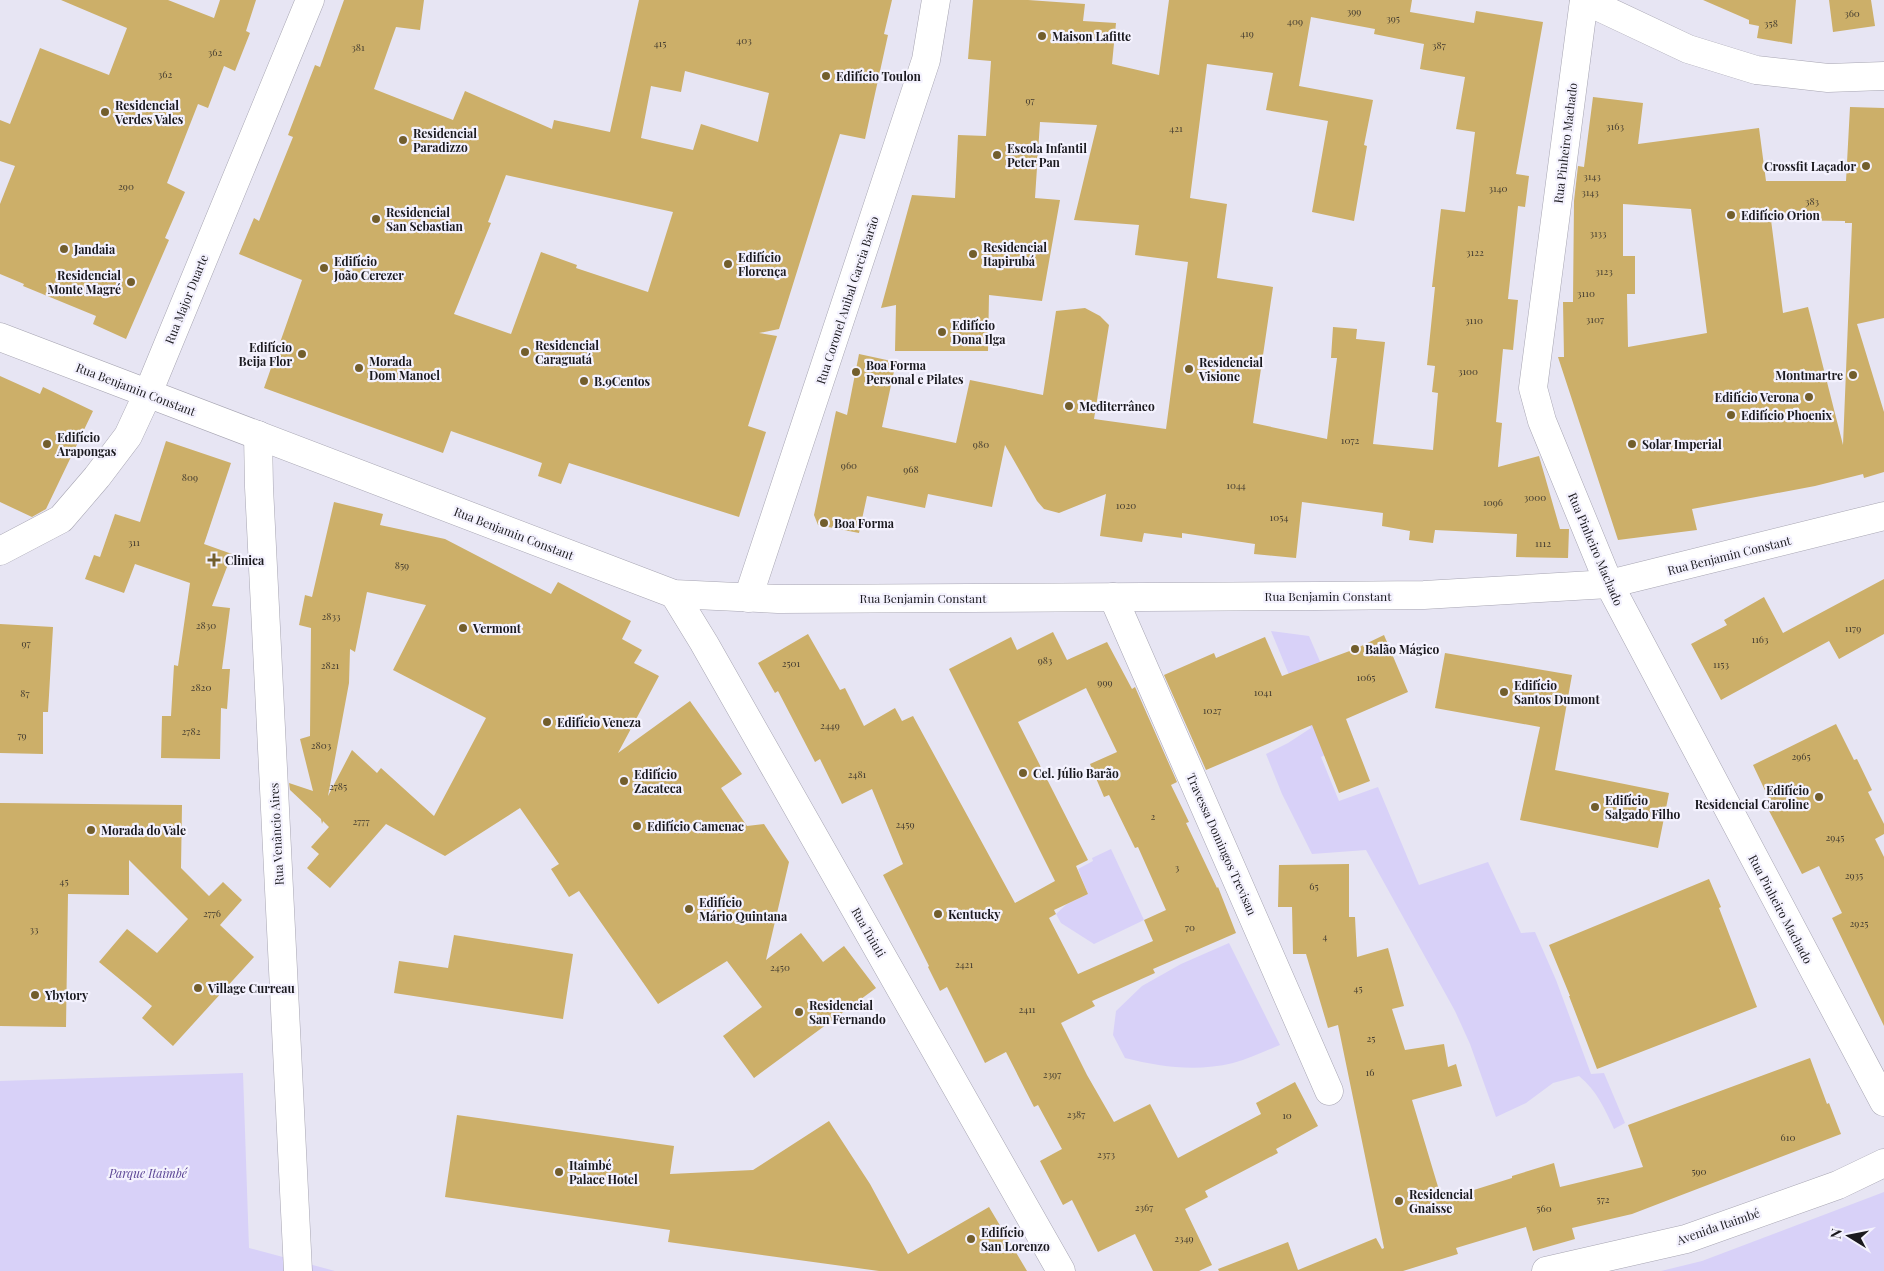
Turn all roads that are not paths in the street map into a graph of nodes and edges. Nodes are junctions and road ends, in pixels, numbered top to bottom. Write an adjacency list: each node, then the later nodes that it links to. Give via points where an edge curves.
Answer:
1 (310, 0): 6 (street, Rua Major Duarte)
2 (936, 0): 13 (street, Rua Coronel Anibal Garcia Barão, via 926,60)
3 (1584, 0): 4 (street, via 1688,48 1756,70 1828,78); 10 (street, Rua Pinheiro Machado, via 1533,388 1542,421)
4 (1884, 76)
5 (0, 337): 6 (street, Rua Benjamin Constant)
6 (148, 393): 7 (street, Rua Benjamin Constant); 9 (street, Rua Major Duarte, via 128,436 61,519)
7 (258, 435): 11 (street, Rua Benjamin Constant); 17 (street, Rua Venâncio Aires)
8 (1884, 516): 10 (street, Rua Benjamin Constant)
9 (0, 551)
10 (1609, 584): 12 (street, Rua Benjamin Constant, via 1424,595); 15 (street, Rua Pinheiro Machado)
11 (674, 594): 13 (street, Rua Benjamin Constant); 18 (street, Rua Tuiuti)
12 (1113, 597): 13 (street, Rua Benjamin Constant); 14 (street, Travessa Domingos Trevisan)
13 (748, 598)
14 (1329, 1091)
15 (1884, 1102)
16 (1884, 1164): 19 (street, Avenida Itaimbé, via 1838,1185 1686,1239)
17 (298, 1271)
18 (1061, 1271)
19 (1546, 1271)

